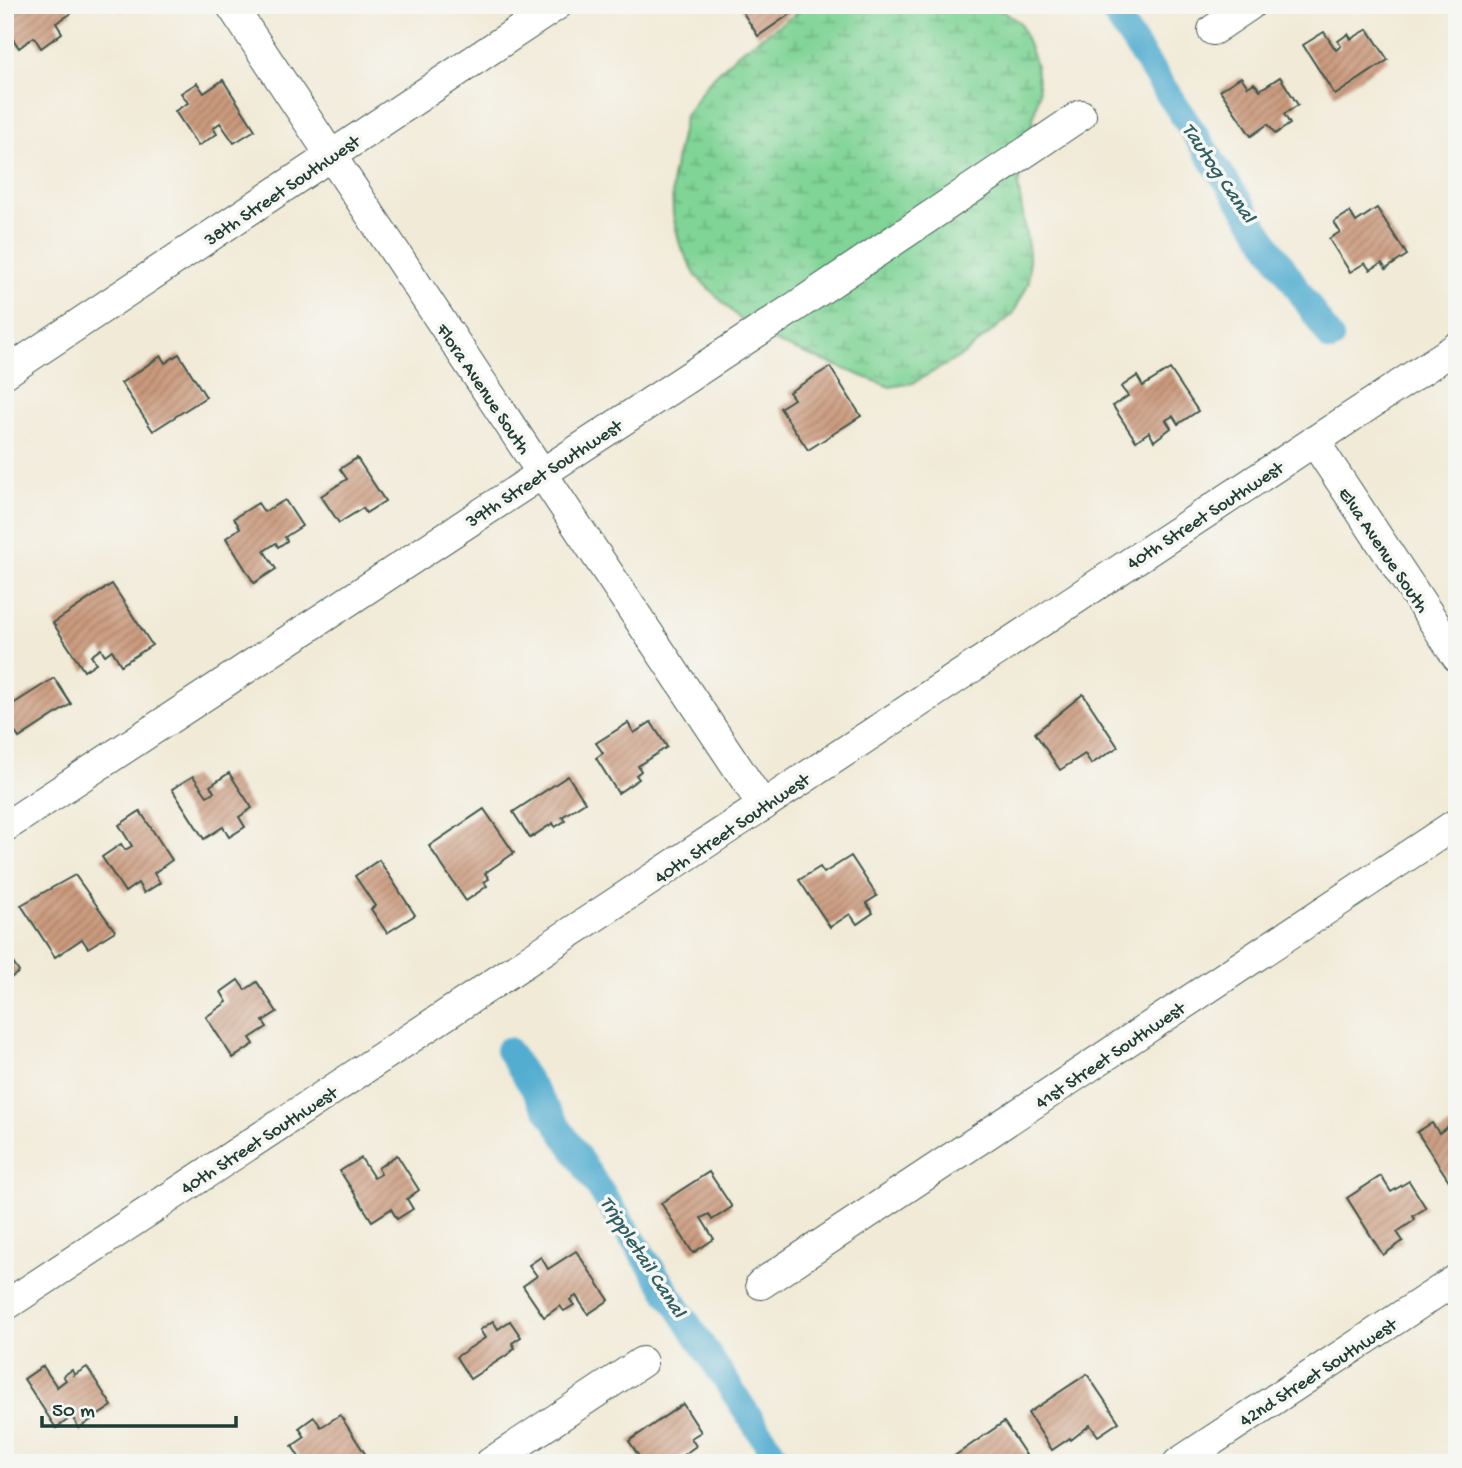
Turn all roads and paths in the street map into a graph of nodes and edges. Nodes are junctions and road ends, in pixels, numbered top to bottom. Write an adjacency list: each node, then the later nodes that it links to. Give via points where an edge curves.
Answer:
1 (231, 5): 6 (street, Flora Avenue South)
2 (557, 5): 6 (street, 38th Street Southwest)
3 (1250, 5): 4 (street)
4 (1213, 30)
5 (1081, 115): 10 (street, 39th Street Southwest)
6 (331, 155): 8 (street, 38th Street Southwest); 10 (street, Flora Avenue South)
7 (1457, 347): 9 (street, 40th Street Southwest)
8 (5, 373)
9 (1314, 442): 11 (street, Elva Avenue South); 12 (street, 40th Street Southwest)
10 (541, 472): 12 (street, Flora Avenue South); 14 (street, 39th Street Southwest)
11 (1457, 657)
12 (763, 806): 17 (street, 40th Street Southwest)
13 (1457, 823): 16 (street, 41st Street Southwest)
14 (5, 827)
15 (1457, 1279): 20 (street, 42nd Street Southwest)
16 (761, 1284)
17 (5, 1306)
18 (642, 1362): 19 (street)
19 (490, 1463)
20 (1178, 1463)

